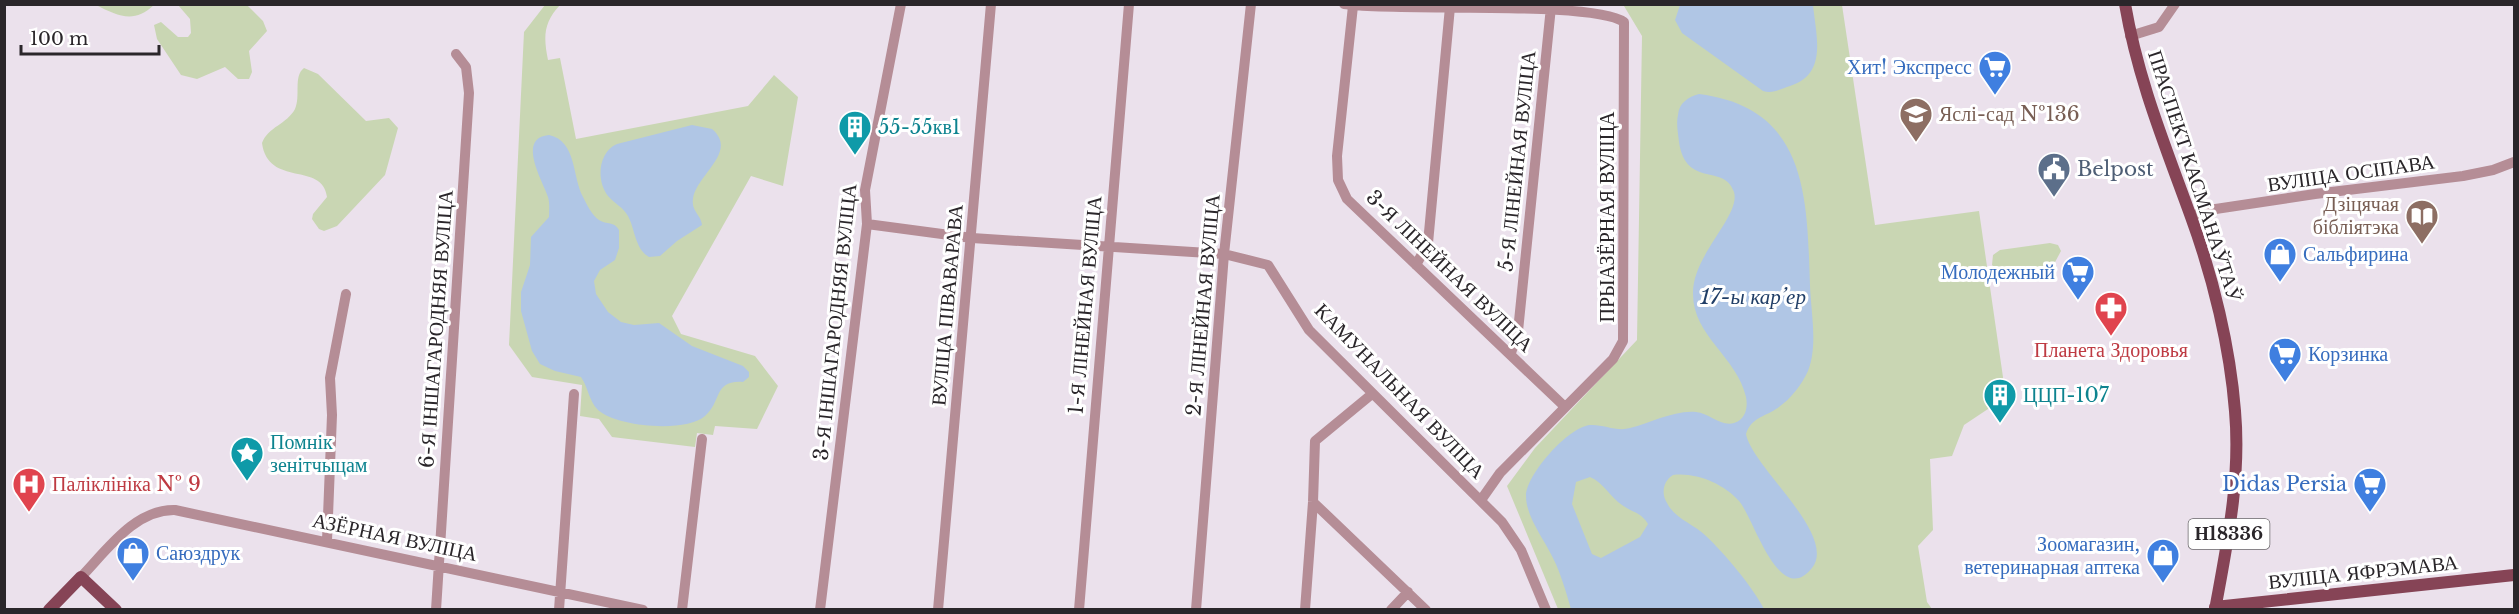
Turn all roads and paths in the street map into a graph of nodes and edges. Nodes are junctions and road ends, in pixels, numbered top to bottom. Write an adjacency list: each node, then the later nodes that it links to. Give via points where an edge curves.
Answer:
1 (901, 4): 14 (street, 3-Я ІНШАГАРОДНЯЯ ВУЛІЦА, via 865,190)
2 (991, 4): 15 (street, ВУЛІЦА ПІВАВАРАВА)
3 (1129, 4): 16 (street, 1-Я ЛІНЕЙНАЯ ВУЛІЦА)
4 (1251, 4): 17 (street, 2-Я ЛІНЕЙНАЯ ВУЛІЦА)
5 (2125, 4): 10 (main road, ПРАСПЕКТ КАСМАНАЎТАЎ / Н18336)
6 (2175, 4): 10 (street, via 2158,27)
7 (1349, 5): 8 (street); 18 (street, 3-Я ЛІНЕЙНАЯ ВУЛІЦА, via 1338,180 1347,199)
8 (1450, 7): 9 (street); 18 (street, via 1428,243)
9 (1551, 7): 20 (street, 5-Я ЛІНЕЙНАЯ ВУЛІЦА, via 1518,331); 23 (street, ПРЫАЗЁРНАЯ ВУЛІЦА, via 1600,12 1624,22 1623,341 1613,359)
10 (2130, 36): 13 (main road, ПРАСПЕКТ КАСМАНАЎТАЎ / Н18336, via 2149,106)
11 (456, 54): 28 (street, 6-Я ІНШАГАРОДНЯЯ ВУЛІЦА, via 466,67 469,93)
12 (2514, 162): 13 (street, ВУЛІЦА ОСІПАВА, via 2463,176 2315,194)
13 (2191, 216): 33 (main road, ПРАСПЕКТ КАСМАНАЎТАЎ / Н18336, via 2215,300 2236,412 2232,518)
14 (867, 224): 15 (street, КАМУНАЛЬНАЯ ВУЛІЦА); 40 (street, 3-Я ІНШАГАРОДНЯЯ ВУЛІЦА)
15 (972, 238): 16 (street, КАМУНАЛЬНАЯ ВУЛІЦА); 41 (street, ВУЛІЦА ПІВАВАРАВА)
16 (1107, 249): 17 (street, КАМУНАЛЬНАЯ ВУЛІЦА); 42 (street, 1-Я ЛІНЕЙНАЯ ВУЛІЦА)
17 (1224, 254): 22 (street, КАМУНАЛЬНАЯ ВУЛІЦА, via 1268,265 1309,330); 43 (street, 2-Я ЛІНЕЙНАЯ ВУЛІЦА)
18 (1416, 264): 20 (street, 3-Я ЛІНЕЙНАЯ ВУЛІЦА)
19 (346, 294): 27 (street, via 330,378)
20 (1511, 353): 23 (street, 3-Я ЛІНЕЙНАЯ ВУЛІЦА)
21 (574, 394): 31 (street)
22 (1372, 394): 25 (street, КАМУНАЛЬНАЯ ВУЛІЦА); 26 (street, via 1315,441)
23 (1564, 406): 25 (street, ПРЫАЗЁРНАЯ ВУЛІЦА, via 1500,472)
24 (702, 439): 39 (street)
25 (1481, 500): 47 (street, КАМУНАЛЬНАЯ ВУЛІЦА, via 1521,550)
26 (1313, 502): 32 (street); 44 (street)
27 (327, 541): 28 (street, АЗЁРНАЯ ВУЛІЦА); 30 (street, АЗЁРНАЯ ВУЛІЦА, via 175,510 161,511 140,519)
28 (440, 565): 31 (street, АЗЁРНАЯ ВУЛІЦА); 36 (street, 6-Я ІНШАГАРОДНЯЯ ВУЛІЦА)
29 (2514, 576): 33 (main road, ВУЛІЦА ЯФРЭМАВА)
30 (81, 577): 34 (main road); 35 (main road)
31 (560, 591): 37 (street); 38 (street, АЗЁРНАЯ ВУЛІЦА)
32 (1408, 592): 45 (street); 46 (street)
33 (2215, 608)
34 (49, 609)
35 (116, 609)
36 (436, 609)
37 (559, 609)
38 (643, 609)
39 (682, 609)
40 (820, 609)
41 (938, 609)
42 (1079, 609)
43 (1196, 609)
44 (1305, 609)
45 (1391, 609)
46 (1426, 609)
47 (1546, 609)

